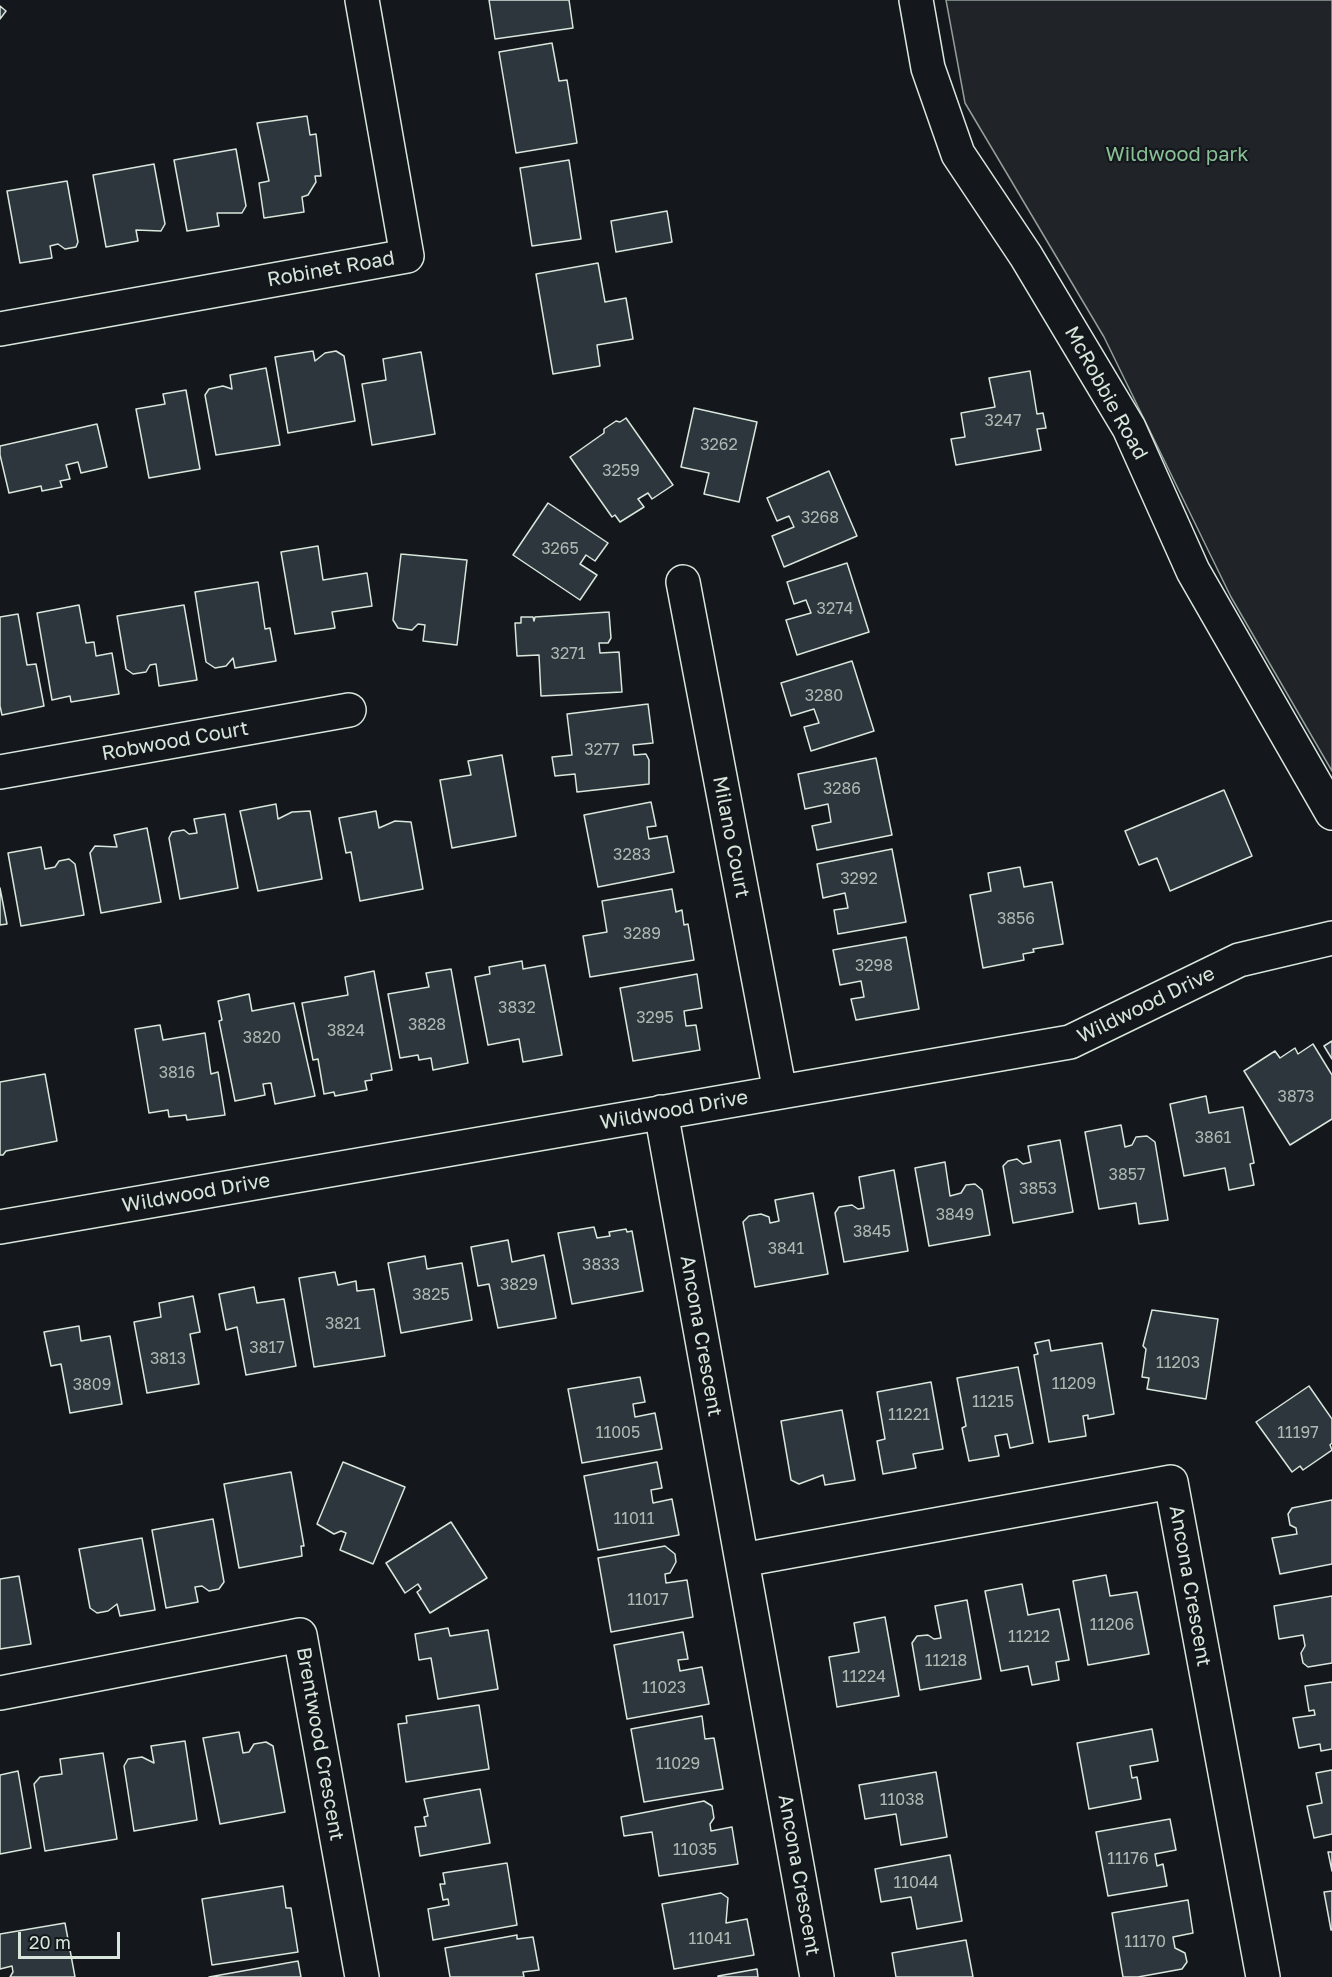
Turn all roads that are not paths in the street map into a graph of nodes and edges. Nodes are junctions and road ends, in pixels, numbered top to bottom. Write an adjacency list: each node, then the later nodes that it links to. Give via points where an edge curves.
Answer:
1 (362, 0): 3 (street, Robinet Road, via 406,256)
2 (916, 0): 7 (street, McRobbie Road, via 928,68 958,154 1026,256 1130,428 1193,571)
3 (0, 328)
4 (683, 582): 9 (street, Milano Court)
5 (349, 710): 6 (street, Robwood Court)
6 (0, 772)
7 (1332, 813)
8 (1332, 938): 9 (street, Wildwood Drive, via 1239,960 1070,1042)
9 (780, 1092): 10 (street, Wildwood Drive)
10 (661, 1112): 11 (street, Wildwood Drive); 12 (street, Ancona Crescent)
11 (0, 1227)
12 (742, 1560): 15 (street, Ancona Crescent); 16 (street, Ancona Crescent, via 1171,1482)
13 (0, 1693): 14 (street, Brentwood Crescent, via 300,1635)
14 (362, 1977)
15 (817, 1977)
16 (1263, 1977)

